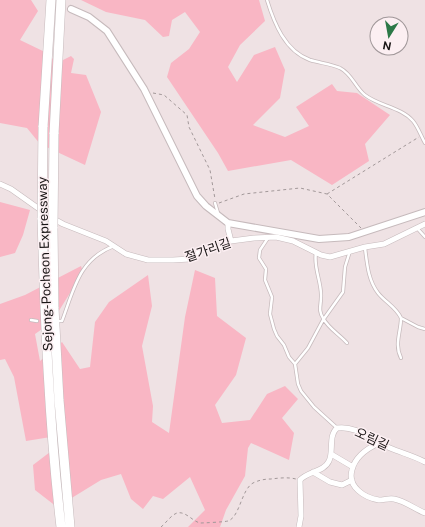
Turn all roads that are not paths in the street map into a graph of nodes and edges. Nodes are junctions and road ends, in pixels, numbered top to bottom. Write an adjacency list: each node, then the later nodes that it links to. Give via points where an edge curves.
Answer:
1 (51, 0): 37 (highway, Sejong-Pocheon Expressway, bridge, via 43,127 42,218 50,403)
2 (61, 0): 38 (highway, Sejong-Pocheon Expressway, bridge, via 54,134 53,227 58,400)
3 (267, 0): 5 (lane, via 273,20 285,40 298,54 341,69 352,78 364,94 378,103 406,114 414,122)
4 (70, 9): 9 (street, via 89,17 107,31 146,94 197,196)
5 (425, 143)
6 (0, 184): 16 (street, 절가리길, via 11,188 57,221)
7 (215, 203): 9 (lane)
8 (425, 212): 10 (street, via 349,237 319,239)
9 (220, 216): 10 (street)
10 (228, 222): 15 (street)
11 (425, 224): 12 (street, 절가리길)
12 (417, 228): 13 (lane); 17 (street, 절가리길, via 384,244)
13 (425, 237)
14 (268, 238): 15 (street, 절가리길); 19 (street, 절가리길, via 293,240); 28 (lane, via 260,250 259,258 266,269 265,280 272,297 270,319 277,336)
15 (231, 241): 16 (street, 절가리길, via 219,247 202,250 190,259 173,260 140,259 126,254)
16 (115, 246): 24 (lane, via 95,257 80,273)
17 (365, 247): 18 (street, 절가리길); 20 (lane, via 374,288)
18 (350, 251): 19 (street, 절가리길, via 330,257); 23 (lane, via 345,267 343,292)
19 (316, 253): 23 (lane, via 315,263 321,296 320,312)
20 (401, 318): 25 (lane); 27 (lane, via 397,345)
21 (31, 320): 22 (lane)
22 (37, 320)
23 (323, 320): 26 (lane); 28 (lane, via 308,348)
24 (60, 321)
25 (425, 329)
26 (347, 343)
27 (401, 358)
28 (295, 364): 29 (lane, via 301,391)
29 (337, 428): 30 (street, 오림길, via 366,434); 31 (street, 오림길, via 333,434)
30 (379, 443): 32 (street, 오림길); 33 (street, via 361,456)
31 (331, 454): 33 (street); 34 (street, via 326,465)
32 (425, 462)
33 (353, 467): 35 (street)
34 (313, 472): 35 (street, via 330,482 342,485); 39 (street, via 300,480)
35 (352, 480): 36 (street, via 356,490 364,495 381,500 394,499)
36 (425, 513)
37 (61, 527)
38 (70, 527)
39 (299, 527)

